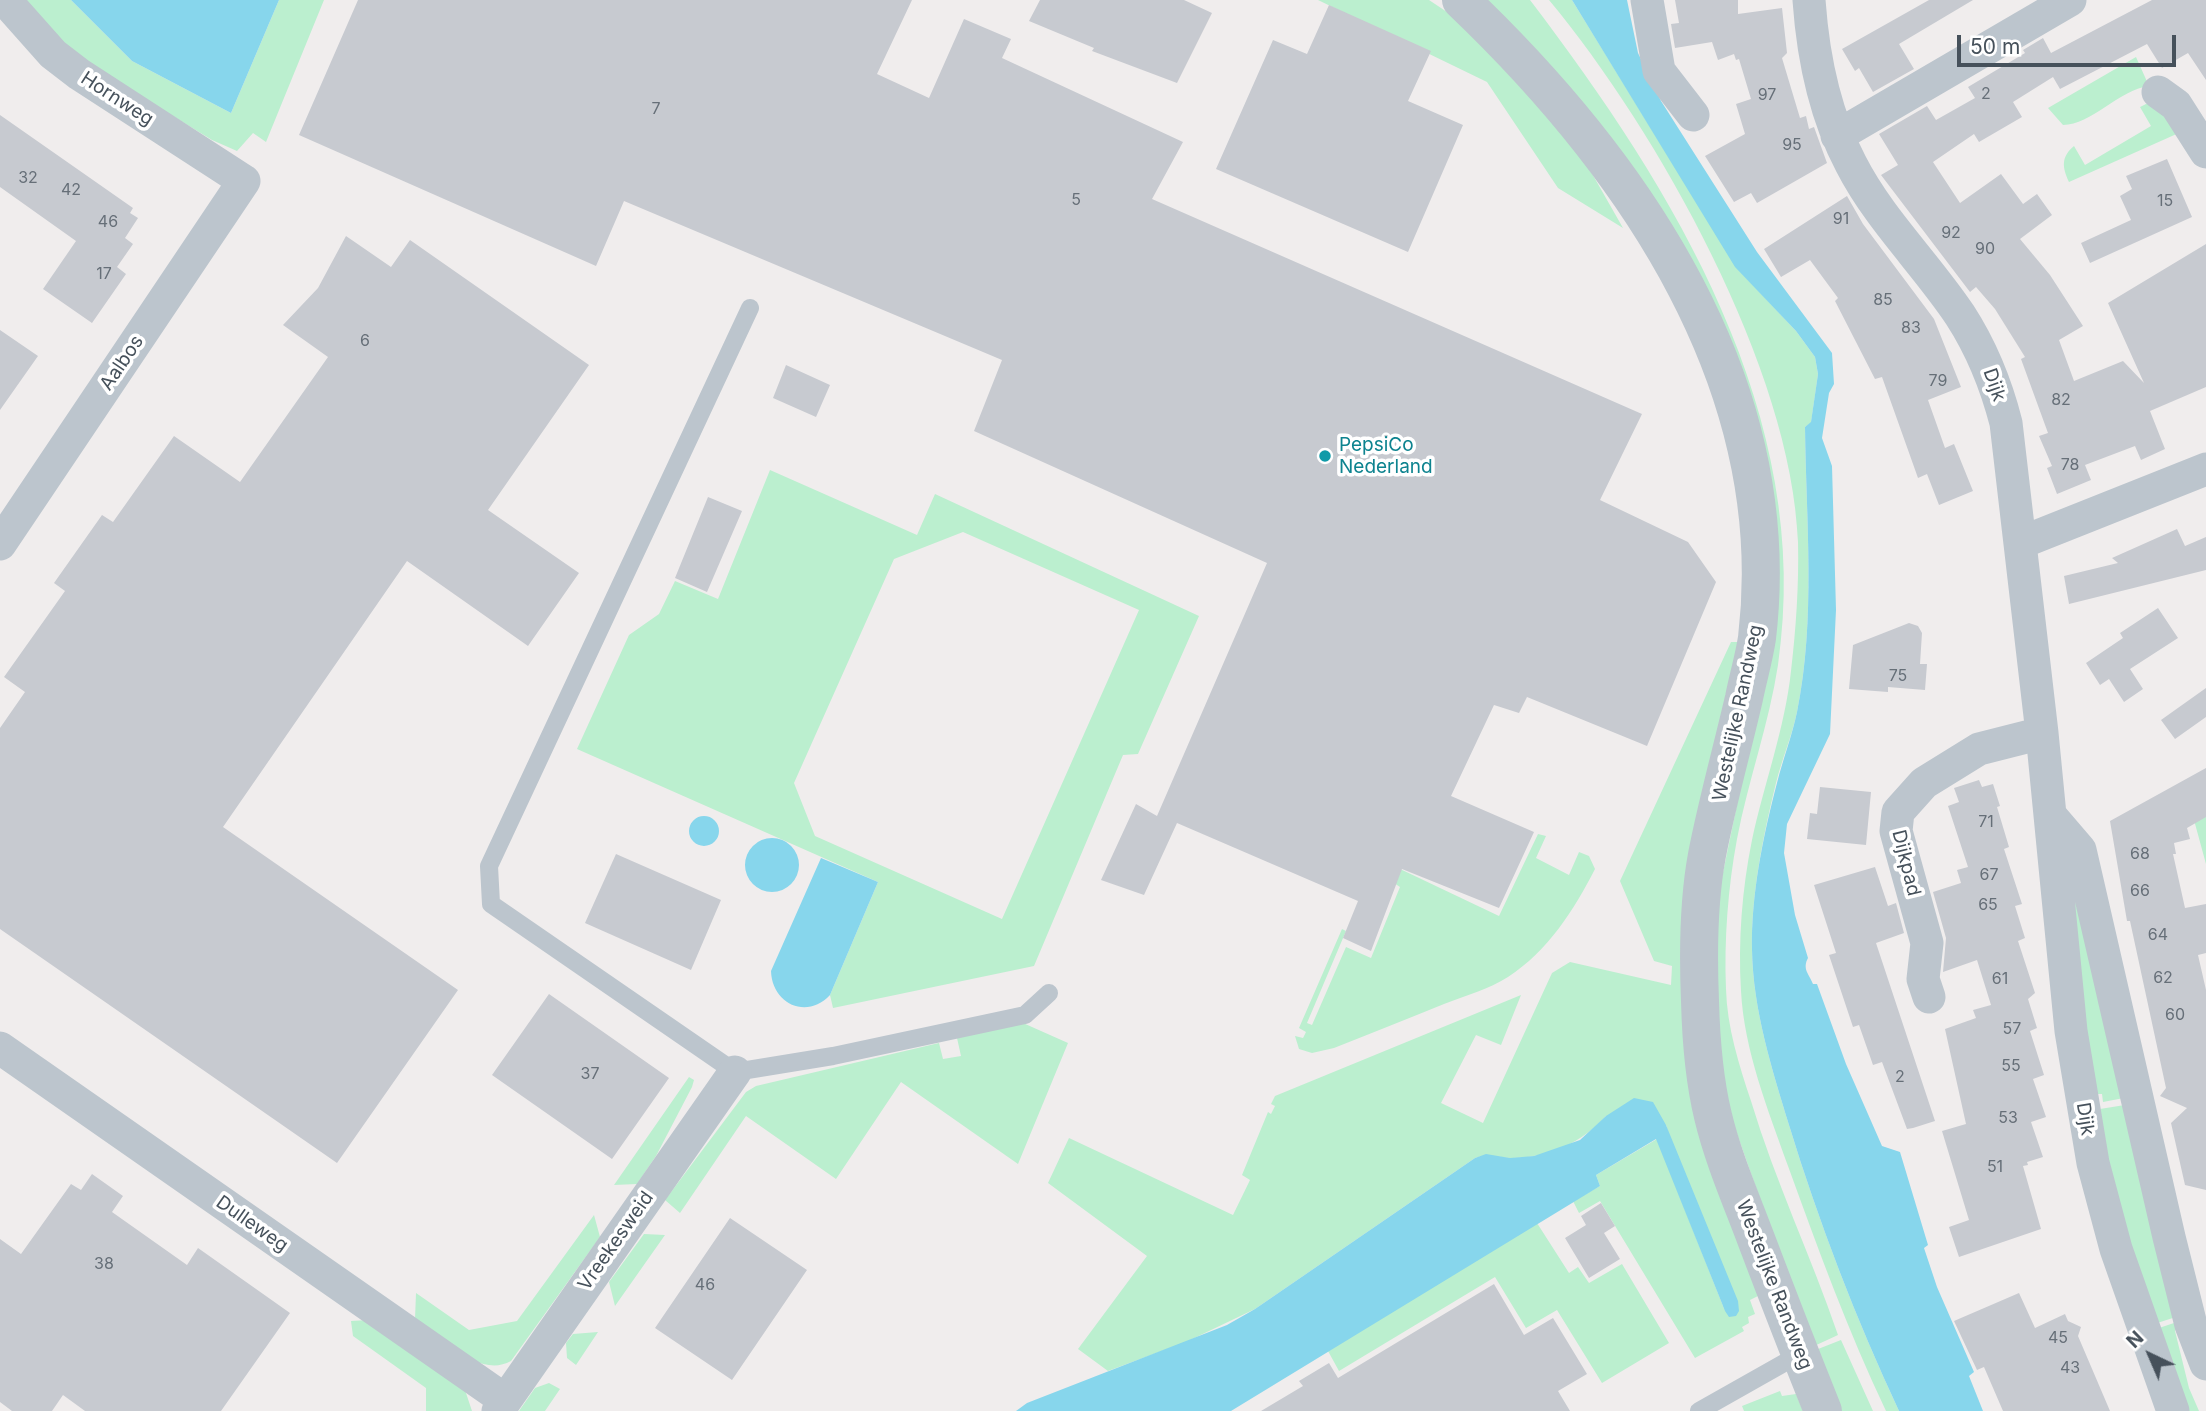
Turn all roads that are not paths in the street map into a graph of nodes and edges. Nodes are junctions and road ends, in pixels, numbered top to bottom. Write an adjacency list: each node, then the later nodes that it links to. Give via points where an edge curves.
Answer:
1 (5, 0): 10 (street, Hornweg, via 53,54 79,75)
2 (1461, 0): 21 (street, Westelijke Randweg, via 1546,84 1640,207 1699,309 1731,389 1747,447 1760,558 1757,641 1706,858 1699,922 1700,1000 1713,1117)
3 (1647, 0): 7 (street, via 1659,71)
4 (1809, 0): 8 (street, Dijk, via 1821,87)
5 (2070, 0): 8 (street)
6 (2158, 92): 9 (street, via 2176,105)
7 (1693, 115)
8 (1837, 136): 14 (street, Dijk, via 1874,200 1960,314 1983,355 2006,423)
9 (2206, 152)
10 (244, 181): 13 (street, Aalbos)
11 (750, 308): 20 (lane, via 489,866 491,904)
12 (2206, 469): 14 (street)
13 (0, 544)
14 (2020, 544): 15 (street, Dijk)
15 (2042, 733): 16 (street, Dijk); 18 (street, Dijkpad, via 1979,749 1924,783 1898,812 1896,831 1927,943 1923,979)
16 (2050, 815): 22 (street, via 2080,850 2185,1300); 26 (street, Dijk, via 2071,1031 2092,1163 2116,1249)
17 (1049, 993): 20 (lane, via 1024,1015)
18 (1928, 997)
19 (0, 1048): 23 (street, Dulleweg)
20 (735, 1072): 23 (street, Vreekesweid)
21 (1800, 1354): 24 (lane); 25 (street, Westelijke Randweg)
22 (2206, 1364)
23 (502, 1406)
24 (1699, 1411)
25 (1823, 1411)
26 (2173, 1411)

